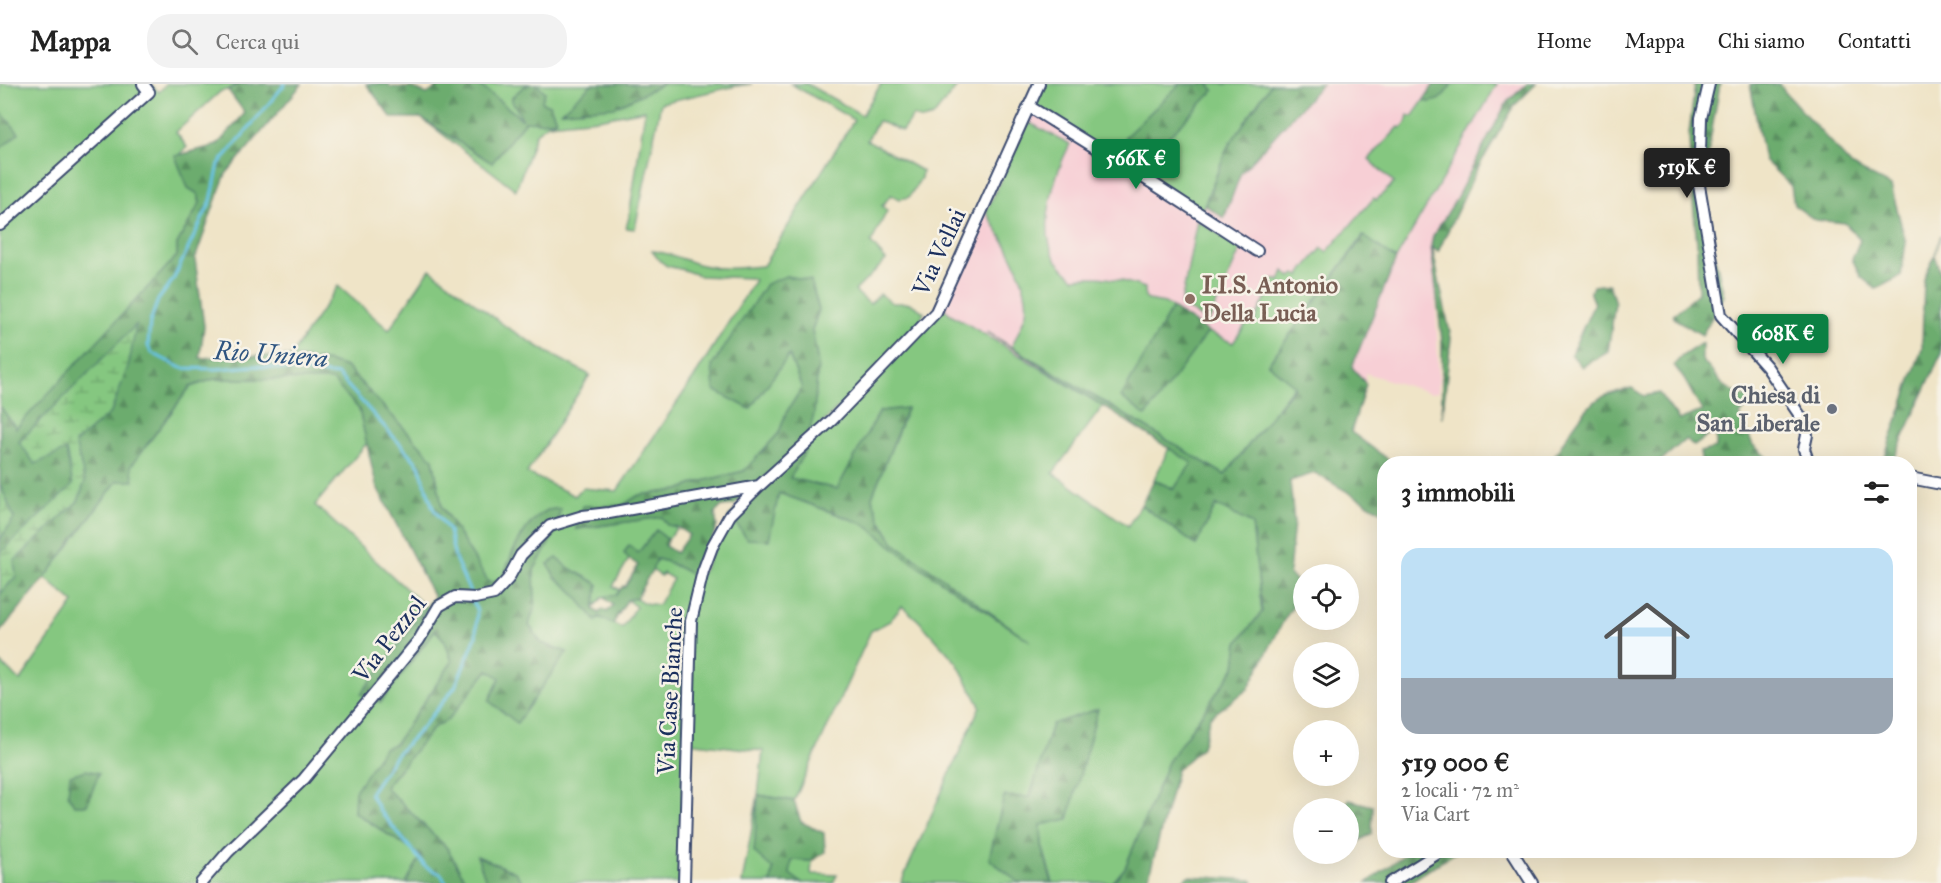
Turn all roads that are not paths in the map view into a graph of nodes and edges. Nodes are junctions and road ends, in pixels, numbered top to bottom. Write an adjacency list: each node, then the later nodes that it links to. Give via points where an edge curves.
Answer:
1 (143, 84): 5 (street, via 149,92)
2 (1039, 84): 4 (street, Via Vellai)
3 (1709, 84): 7 (street, via 1701,118 1699,185 1721,315 1767,367 1805,423)
4 (1029, 107): 6 (street); 10 (street, Via Vellai, via 936,312 832,420)
5 (0, 225)
6 (1257, 251)
7 (1806, 456)
8 (1917, 479): 9 (street)
9 (1941, 483)
10 (759, 486): 13 (street, Via Pezzol, via 583,516 550,526 521,555 494,594 455,597 439,606 418,640 304,779); 14 (street, Via Case Bianche, via 730,515 712,546 691,621)
11 (1430, 858): 15 (street)
12 (1516, 858): 16 (street)
13 (201, 883)
14 (684, 883)
15 (1390, 883)
16 (1532, 883)

